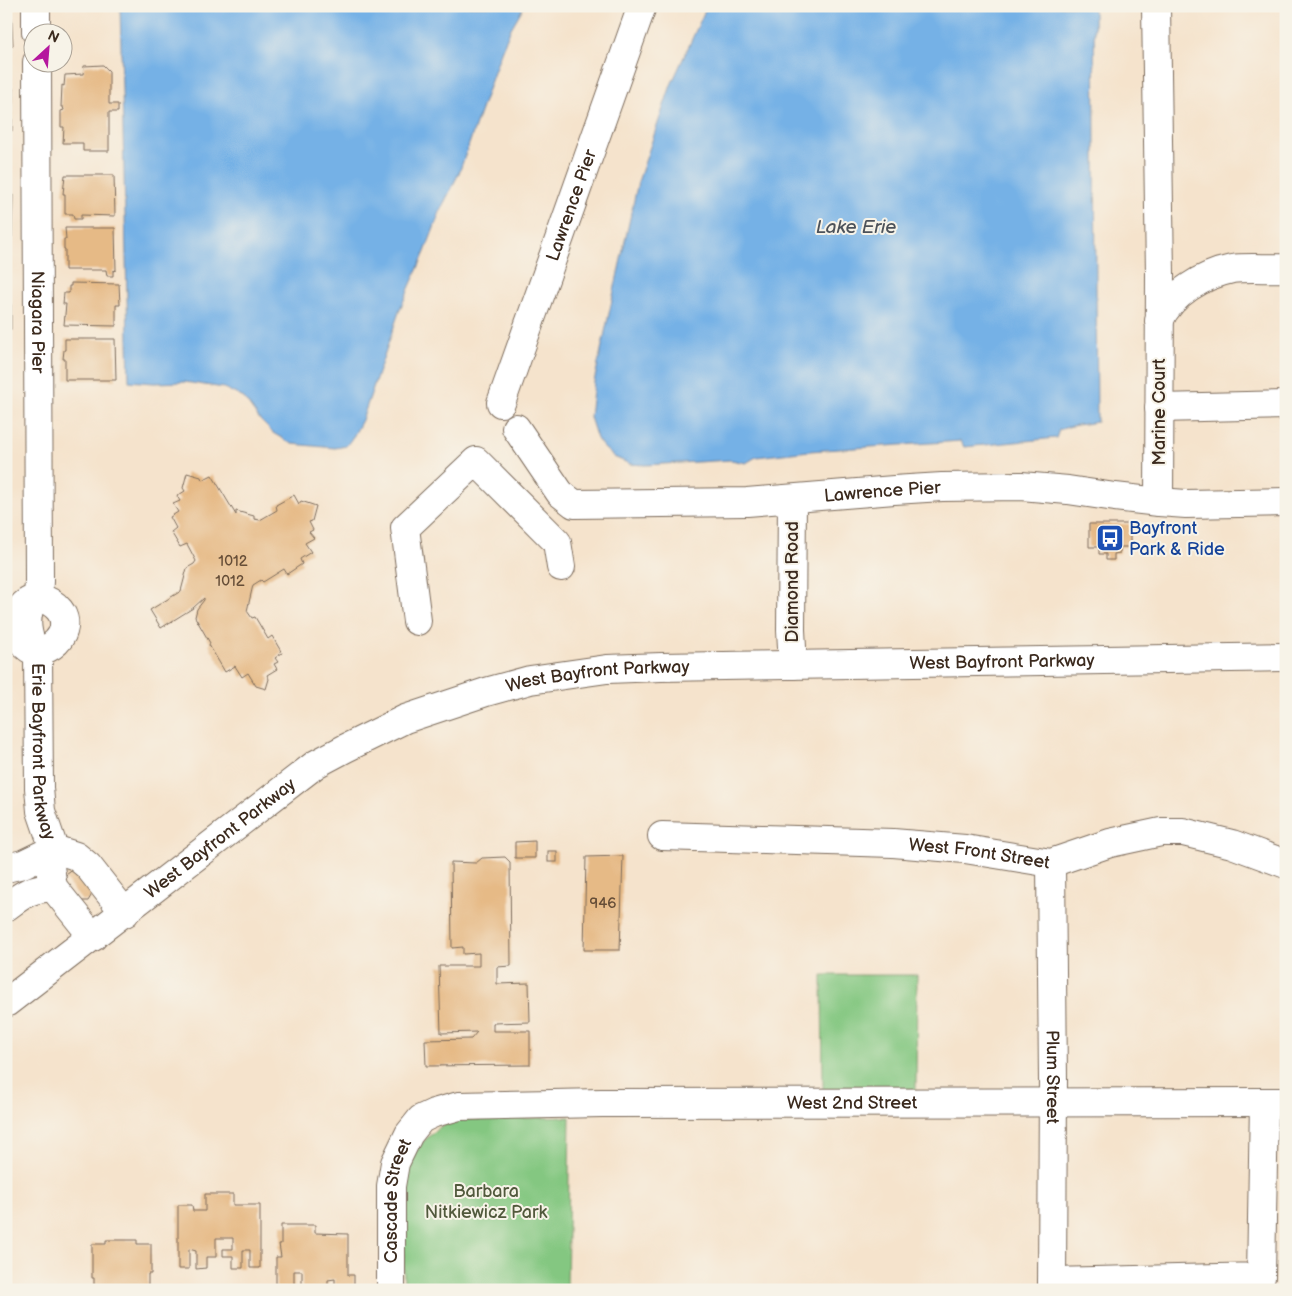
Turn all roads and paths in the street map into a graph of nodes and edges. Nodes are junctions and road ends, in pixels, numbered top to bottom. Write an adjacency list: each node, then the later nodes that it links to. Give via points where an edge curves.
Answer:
1 (36, 6): 4 (main road)
2 (642, 6): 8 (main road, Lawrence Pier)
3 (1156, 6): 7 (main road, Marine Court)
4 (36, 22)
5 (37, 72): 18 (main road, Niagara Pier)
6 (1286, 268): 7 (main road, via 1232,269 1206,278 1170,302)
7 (1159, 321): 10 (main road, Marine Court)
8 (501, 403)
9 (1286, 405): 10 (main road)
10 (1159, 408): 14 (main road, Marine Court)
11 (516, 428): 12 (main road, Lawrence Pier)
12 (560, 493): 13 (main road, Lawrence Pier, via 574,504 586,505); 16 (main road)
13 (792, 499): 14 (main road, Lawrence Pier, via 903,489 1021,486); 21 (main road, Diamond Road)
14 (1159, 502): 15 (main road, Lawrence Pier)
15 (1286, 502)
16 (534, 520): 17 (main road, via 557,542); 19 (main road, via 476,461 405,528)
17 (561, 567)
18 (38, 589): 23 (main road, Erie Bayfront Parkway, via 48,610 48,639 38,652 39,788 41,811)
19 (418, 621)
20 (1286, 657): 21 (main road, West Bayfront Parkway)
21 (793, 665): 29 (main road, West Bayfront Parkway, via 607,669 568,674 486,692 405,719 316,764)
22 (662, 836): 24 (main road, West Front Street, via 893,842)
23 (54, 849): 26 (main road); 27 (main road, Erie Bayfront Parkway); 29 (main road, Erie Bayfront Parkway, via 76,856 88,866)
24 (1051, 863): 25 (main road, West Front Street, via 1110,843 1161,832 1183,832 1232,844); 32 (main road, Plum Street)
25 (1286, 864)
26 (14, 866): 27 (main road)
27 (43, 888): 28 (main road, via 25,893); 30 (main road)
28 (6, 907)
29 (125, 913): 30 (main road, West Bayfront Parkway)
30 (93, 937): 31 (main road, West Bayfront Parkway)
31 (6, 1003)
32 (1053, 1102): 33 (main road, West 2nd Street); 34 (main road, West 2nd Street, via 478,1106 449,1108); 36 (main road, Plum Street)
33 (1275, 1102): 35 (main road)
34 (421, 1119): 37 (main road, Cascade Street, via 409,1134 392,1173)
35 (1261, 1283): 36 (main road)
36 (1052, 1286)
37 (391, 1290)

